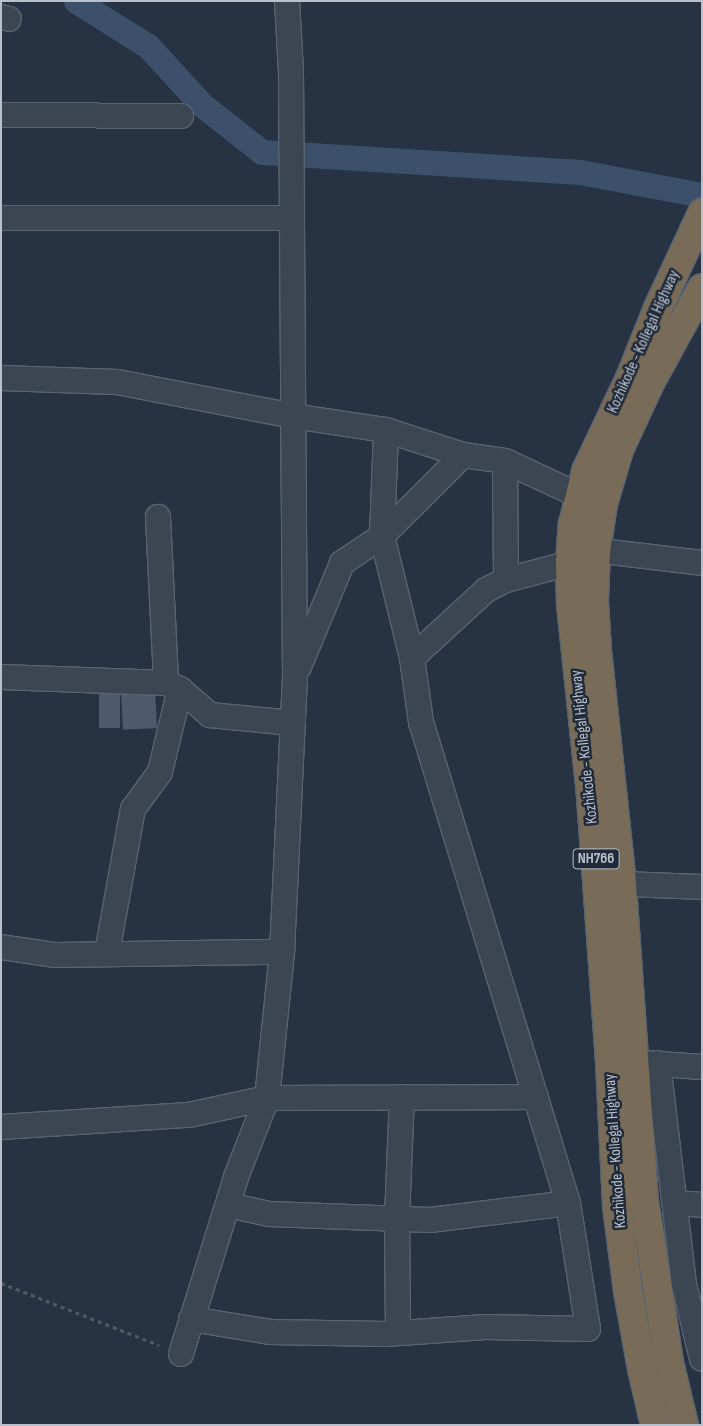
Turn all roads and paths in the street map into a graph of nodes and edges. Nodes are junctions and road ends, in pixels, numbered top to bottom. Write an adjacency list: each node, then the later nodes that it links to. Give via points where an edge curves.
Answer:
1 (287, 1): 4 (street)
2 (1, 115): 3 (street)
3 (180, 116)
4 (292, 212): 6 (street); 9 (street)
5 (702, 213): 13 (highway, Kozhikode - Kollegal Highway / NH766, via 586,471)
6 (1, 218)
7 (702, 288): 16 (highway, Kozhikode - Kollegal Highway / NH766, via 650,383 619,450 603,504)
8 (1, 378): 9 (street, via 117,382)
9 (293, 416): 10 (street); 21 (street)
10 (386, 430): 11 (street); 15 (street)
11 (463, 455): 12 (street); 15 (street)
12 (505, 462): 13 (street); 18 (street)
13 (580, 496): 16 (highway, Kozhikode - Kollegal Highway / NH766, via 573,524)
14 (158, 517): 22 (street)
15 (382, 536): 19 (street); 21 (street, via 342,563)
16 (579, 554): 17 (street); 18 (street); 24 (highway, Kozhikode - Kollegal Highway / NH766, via 594,601); 29 (highway, Kozhikode - Kollegal Highway / NH766, via 571,606 591,795)
17 (702, 563)
18 (506, 580): 19 (street, via 486,590)
19 (412, 658): 32 (street, via 421,722)
20 (1, 676): 22 (street)
21 (295, 676): 23 (street)
22 (173, 686): 23 (street, via 210,715); 28 (street, via 160,772 133,809)
23 (293, 723): 27 (street)
24 (622, 884): 25 (street); 29 (highway, Kozhikode - Kollegal Highway / NH766)
25 (702, 888)
26 (1, 947): 28 (street, via 55,955)
27 (282, 952): 28 (street); 33 (street)
28 (107, 953)
29 (634, 1062): 30 (street); 36 (street); 45 (highway, Kozhikode - Kollegal Highway / NH766, via 617,1206 630,1301); 46 (highway, Kozhikode - Kollegal Highway / NH766, via 644,1201 654,1280)
30 (702, 1067)
31 (402, 1097): 32 (street); 33 (street); 39 (street)
32 (536, 1097): 35 (street)
33 (266, 1098): 34 (street, via 189,1115); 37 (street)
34 (1, 1128)
35 (568, 1203): 39 (street, via 430,1220); 42 (street, via 588,1329 486,1327)
36 (675, 1203): 38 (street); 44 (street, via 684,1284)
37 (228, 1205): 39 (street, via 269,1214); 41 (street)
38 (702, 1205)
39 (397, 1219): 42 (street)
40 (1, 1283): 43 (path)
41 (191, 1319): 42 (street, via 270,1332); 43 (street)
42 (398, 1333)
43 (180, 1354)
44 (702, 1359)
45 (655, 1425)
46 (684, 1425)

